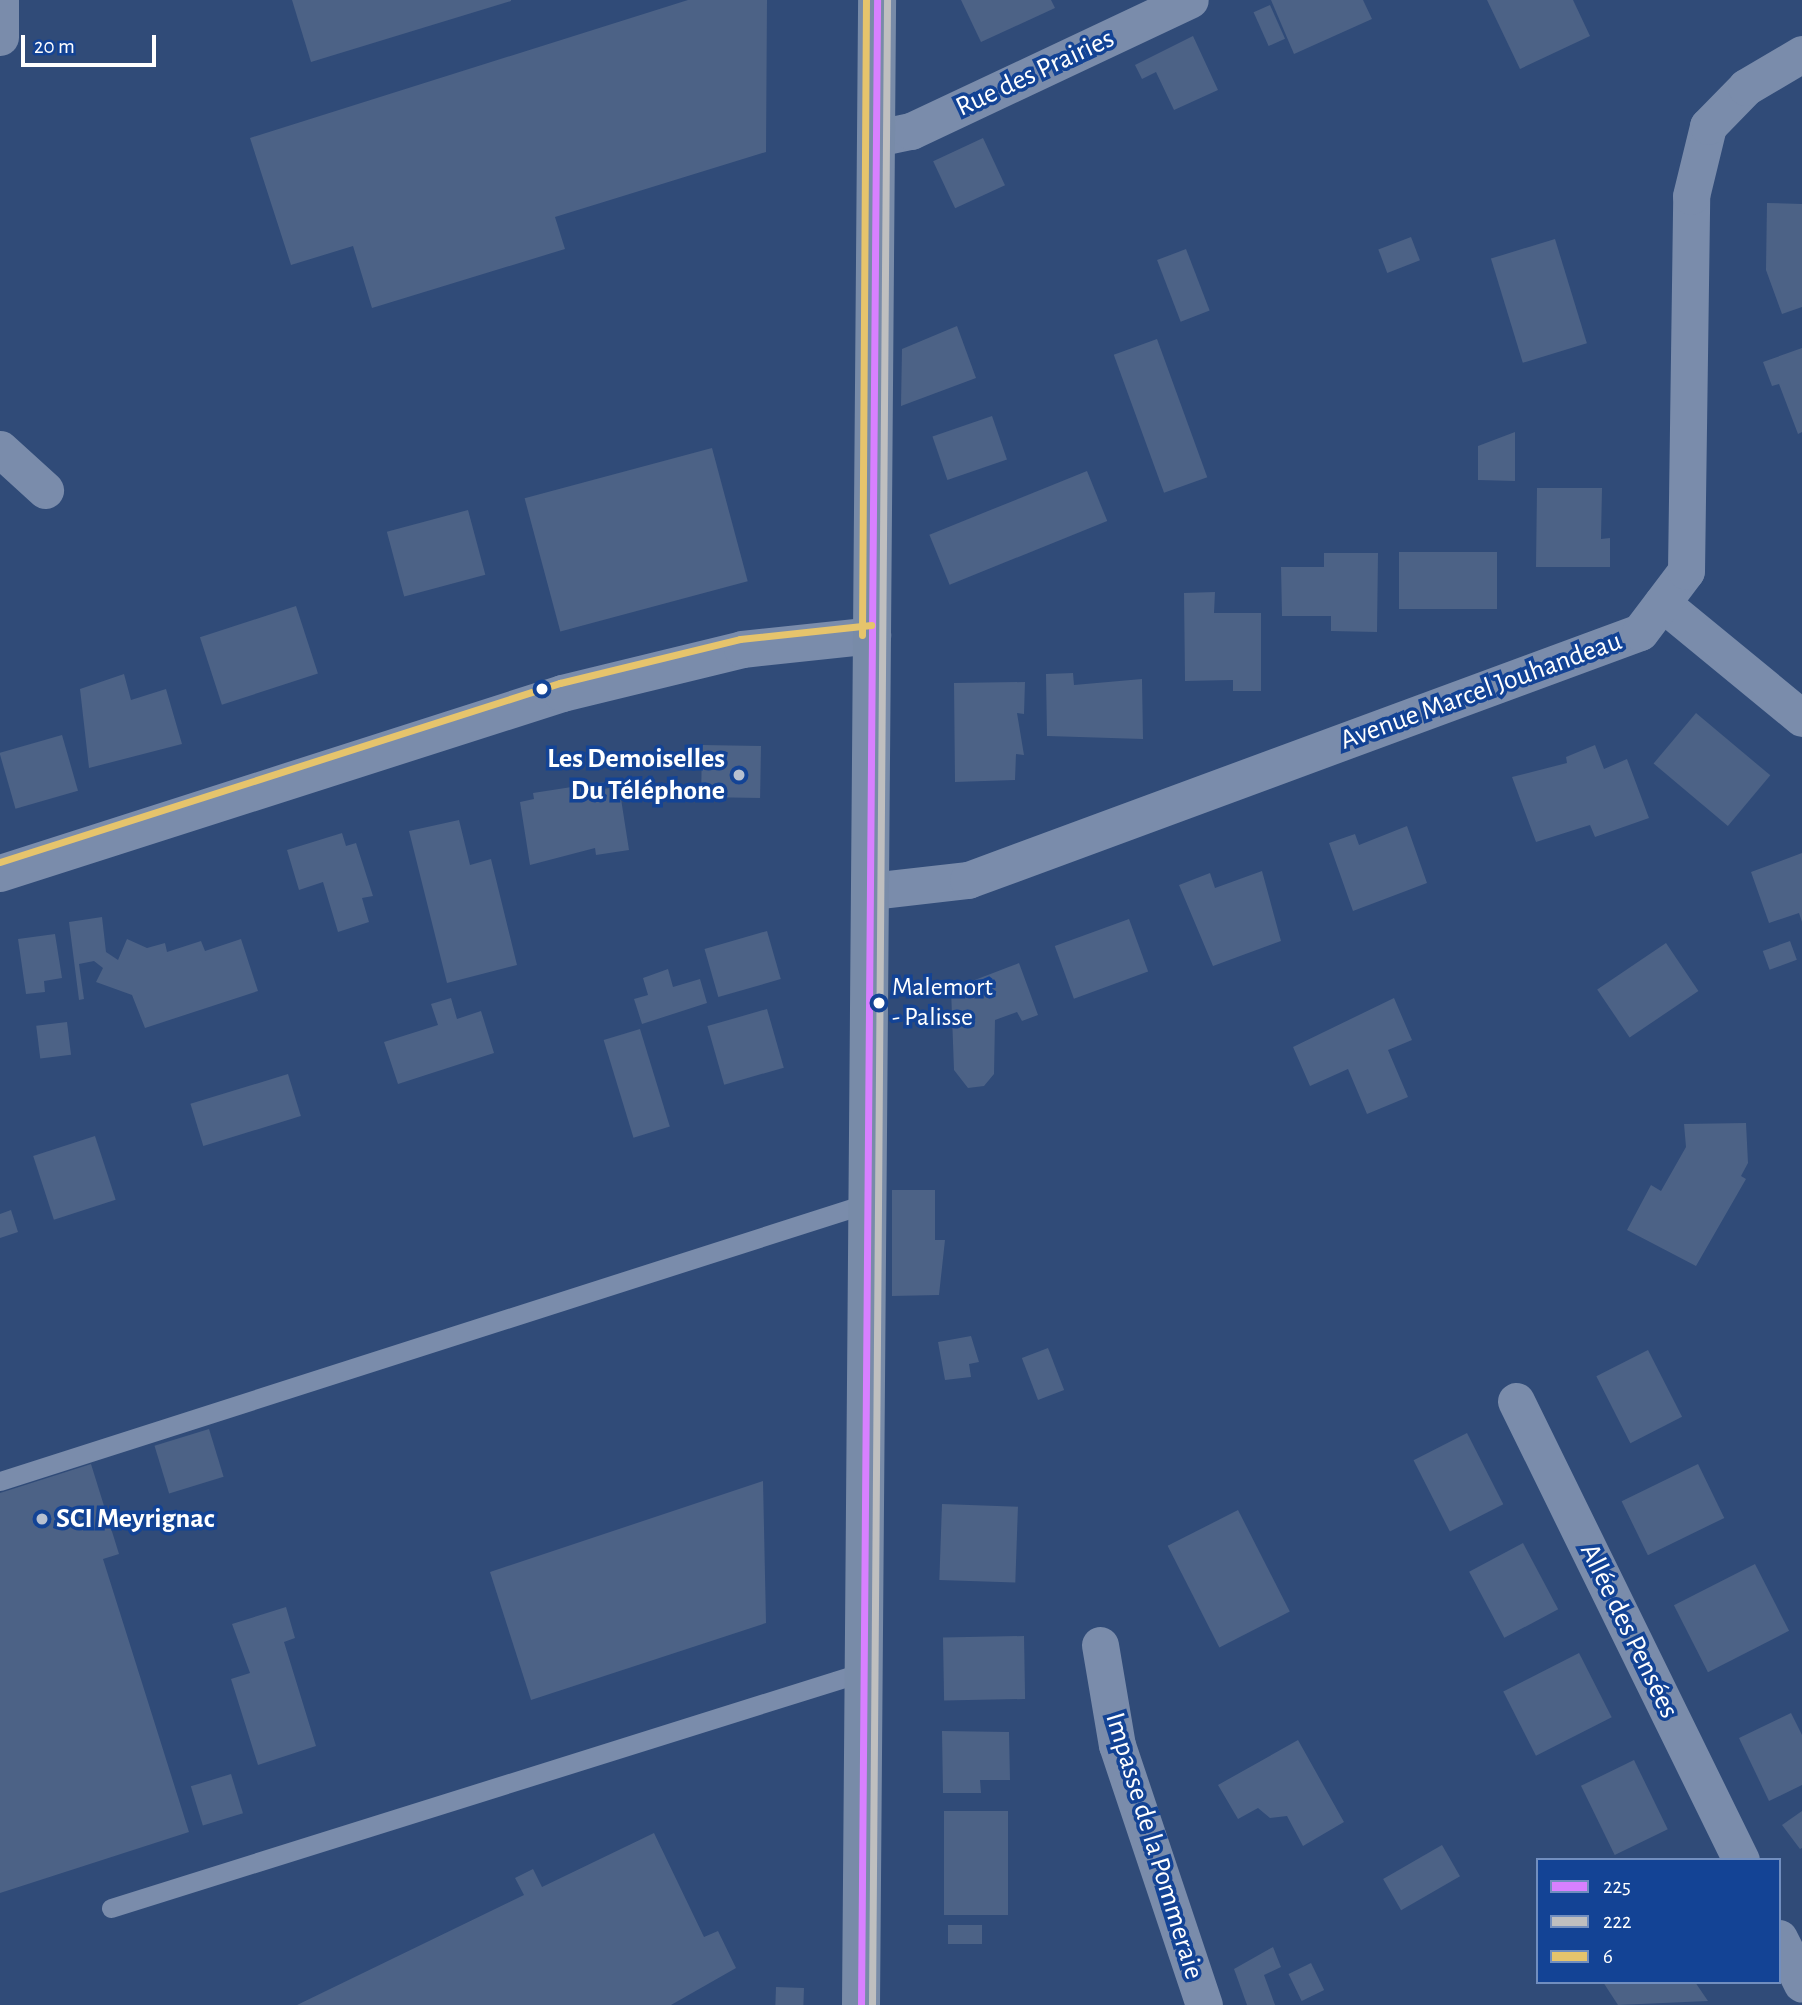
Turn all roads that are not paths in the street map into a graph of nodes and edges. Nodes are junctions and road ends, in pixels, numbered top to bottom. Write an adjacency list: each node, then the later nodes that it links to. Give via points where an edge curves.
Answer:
1 (0, 0): 4 (street)
2 (877, 0): 6 (main road)
3 (1190, 0): 6 (street, Rue des Prairies, via 911,131)
4 (0, 37)
5 (1802, 54): 9 (street, Avenue Marcel Jouhandeau, via 1746,88 1707,126 1691,196 1686,571)
6 (877, 138): 10 (main road)
7 (0, 449): 8 (street)
8 (45, 490)
9 (1662, 603): 11 (street); 13 (street, Avenue Marcel Jouhandeau, via 1640,632 968,880)
10 (872, 635): 12 (street, via 742,649 562,693); 13 (main road)
11 (1802, 718)
12 (0, 873)
13 (871, 891): 14 (main road)
14 (868, 1203): 16 (lane); 18 (main road)
15 (1516, 1401): 19 (street, Allée des Pensées)
16 (0, 1481)
17 (1100, 1645): 25 (street, Impasse de la Pommeraie, via 1117,1745)
18 (863, 1672): 20 (lane); 24 (main road)
19 (1740, 1858)
20 (111, 1908)
21 (1781, 1942): 22 (street)
22 (1802, 1984)
23 (1802, 2001): 26 (street)
24 (861, 2005)
25 (1204, 2005)
26 (1797, 2005)

